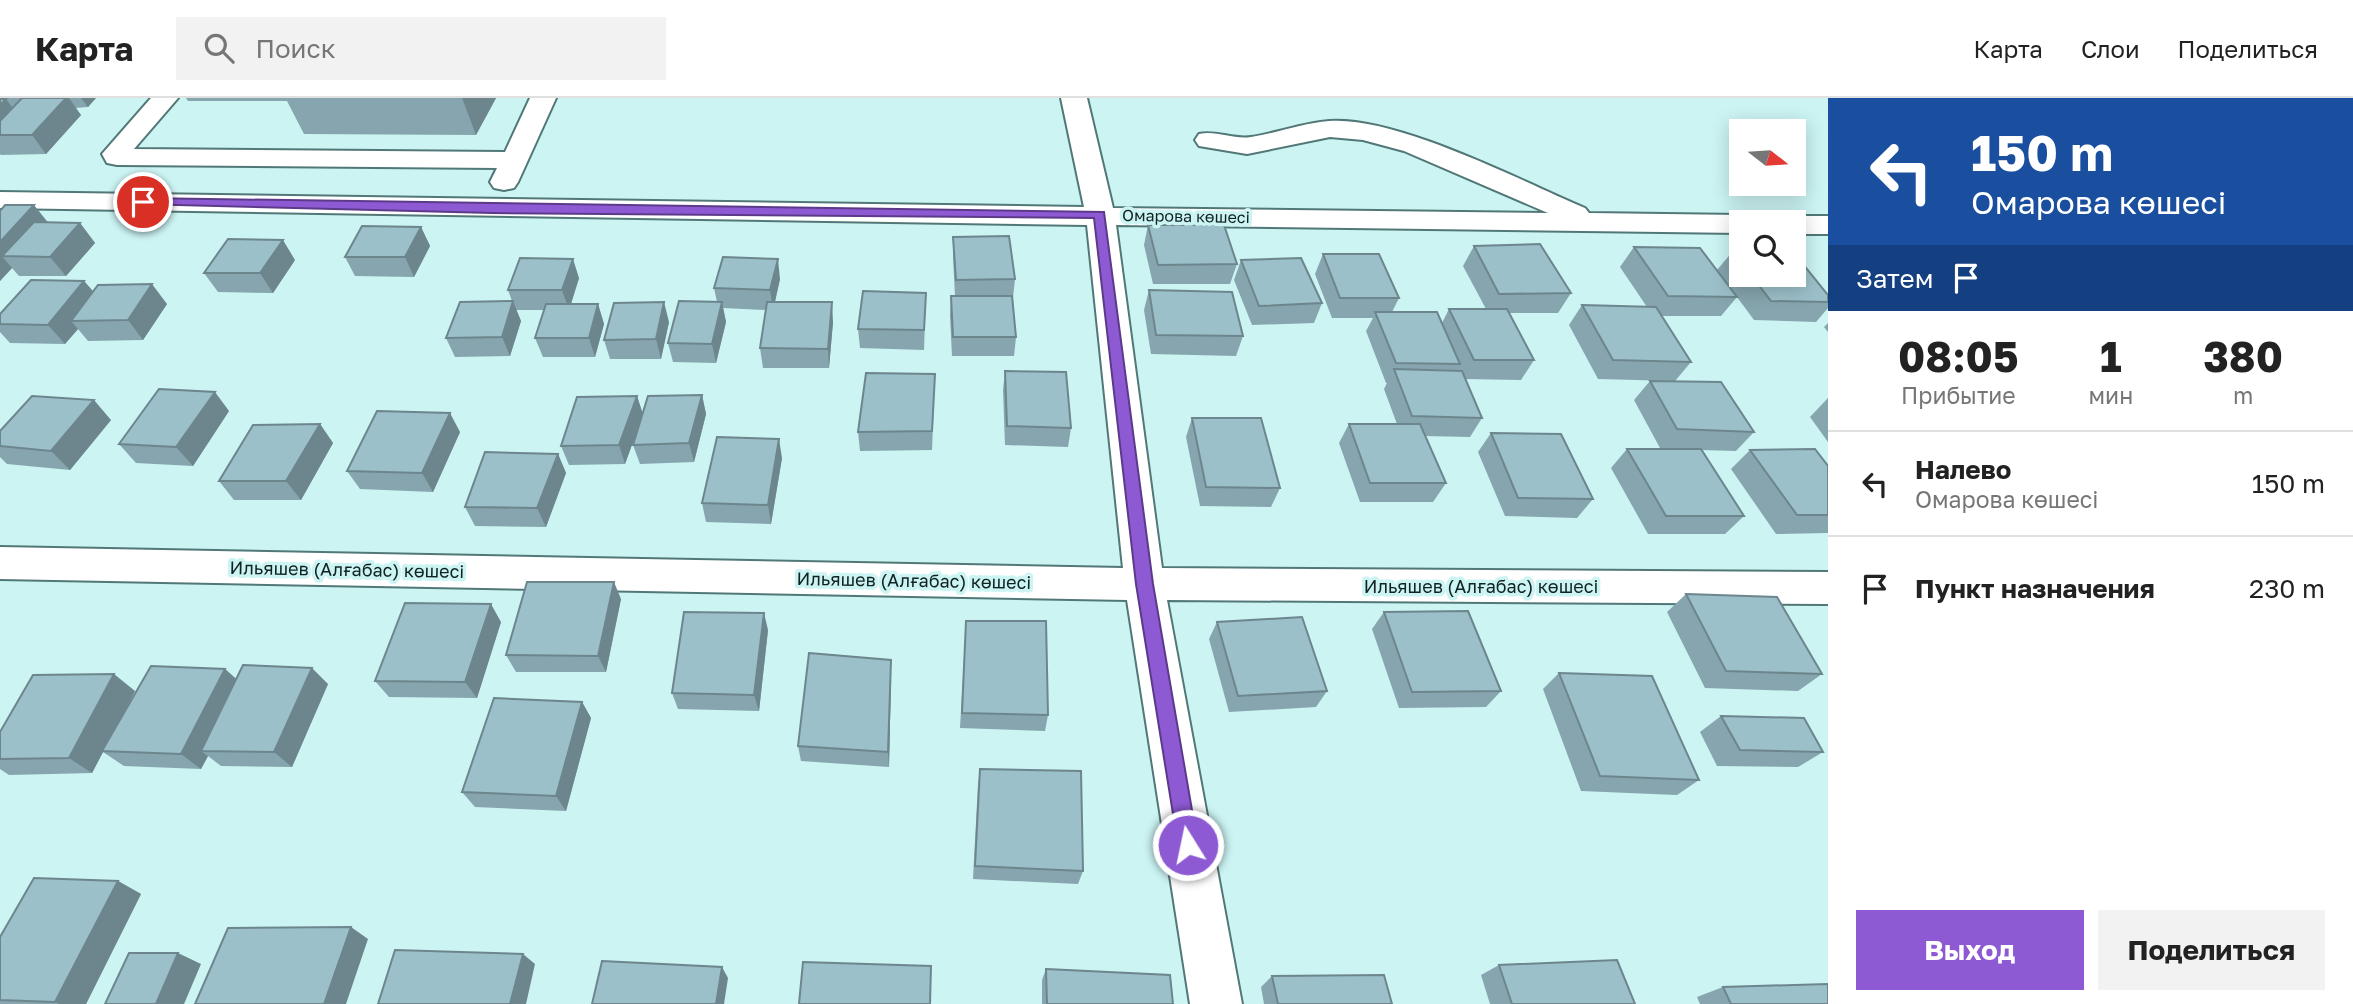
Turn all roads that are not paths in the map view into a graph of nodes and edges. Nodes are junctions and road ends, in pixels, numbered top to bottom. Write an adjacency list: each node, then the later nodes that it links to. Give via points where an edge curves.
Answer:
1 (165, 98): 5 (street, via 117,157)
2 (543, 98): 5 (street)
3 (1074, 98): 8 (street)
4 (1208, 140): 9 (street, via 1247,146 1330,129 1364,132 1413,145)
5 (514, 160): 7 (street)
6 (0, 200): 7 (street, Омарова көшесі)
7 (492, 209): 8 (street, Омарова көшесі)
8 (1100, 215): 9 (street, Омарова көшесі); 14 (street)
9 (1592, 222): 10 (street, Омарова көшесі)
10 (1729, 224)
11 (1806, 225): 12 (street)
12 (1828, 225)
13 (0, 563): 14 (street, Ильяшев (Алғабас) көшесі)
14 (1144, 584): 15 (street, Ильяшев (Алғабас) көшесі); 16 (street)
15 (1828, 588)
16 (1216, 1004)

